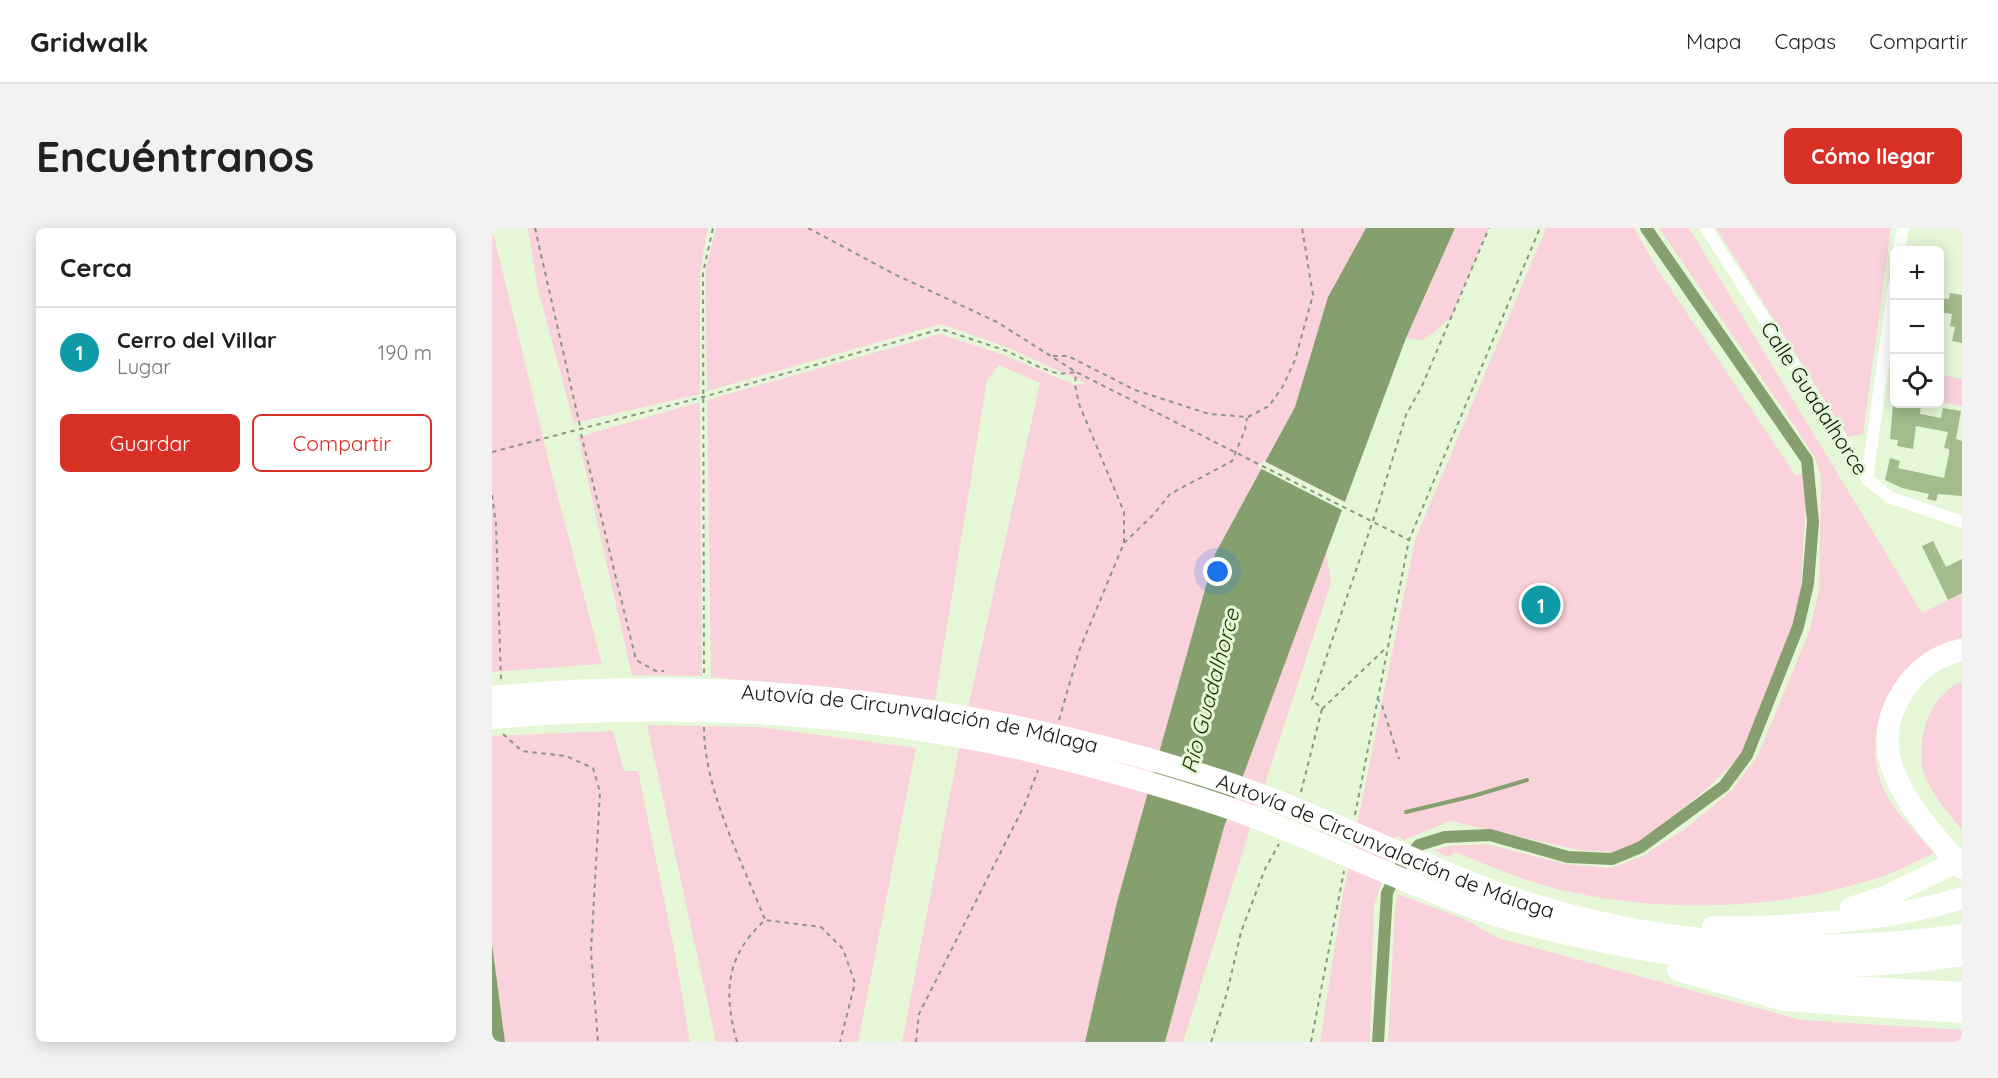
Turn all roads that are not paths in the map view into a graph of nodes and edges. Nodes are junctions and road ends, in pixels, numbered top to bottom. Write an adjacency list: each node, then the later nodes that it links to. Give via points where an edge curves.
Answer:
1 (1706, 228): 5 (street, Calle Guadalhorce)
2 (1903, 228): 3 (street)
3 (1900, 246)
4 (1892, 300): 5 (street)
5 (1867, 479): 6 (street, Calle Guadalhorce, via 1889,497)
6 (1962, 522)
7 (1962, 650): 13 (highway, via 1938,658 1911,680 1894,708 1887,744 1889,761 1905,797)
8 (1962, 664): 11 (highway, via 1931,680 1919,692 1904,721 1900,741 1908,777)
9 (497, 691): 14 (highway, Autovía de Circunvalación de Málaga, via 737,692 849,700 964,717 1124,752 1264,796)
10 (497, 721): 14 (highway, Autovía de Circunvalación de Málaga, via 611,711 766,713 907,729 1003,746 1215,803)
11 (1962, 848)
12 (1962, 859): 16 (highway, via 1887,896)
13 (1962, 868)
14 (1474, 896): 17 (highway, Autovía de Circunvalación de Málaga, via 1564,913)
15 (1962, 898): 16 (highway, via 1883,914)
16 (1782, 924): 17 (highway, via 1718,927 1657,922)
17 (1613, 934): 18 (highway, Autovía de Circunvalación de Málaga, via 1659,933 1766,944); 19 (highway, via 1638,962)
18 (1952, 947)
19 (1678, 970): 20 (highway, via 1792,984); 21 (highway, via 1784,1000)
20 (1954, 992)
21 (1962, 1012)

